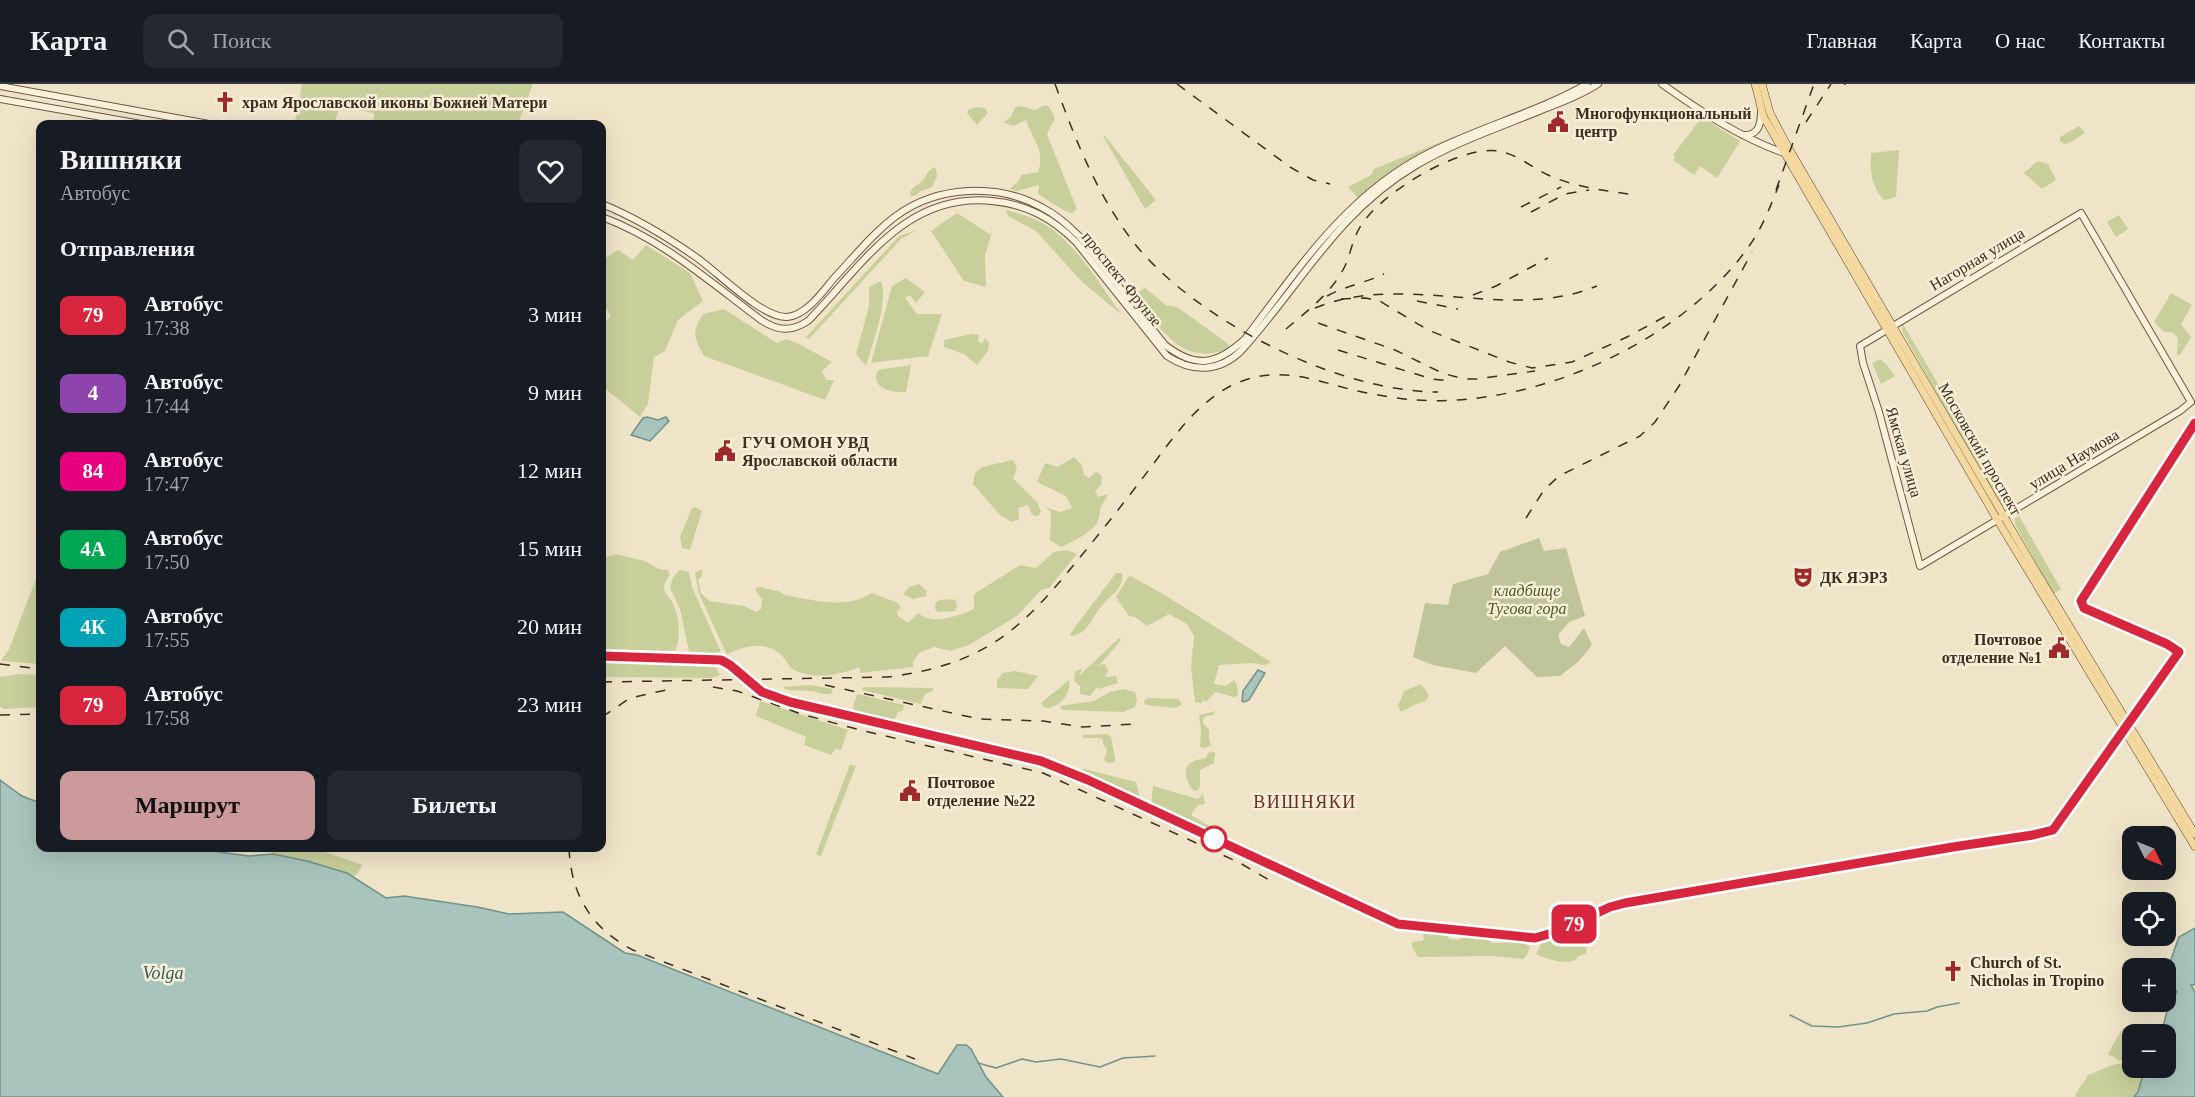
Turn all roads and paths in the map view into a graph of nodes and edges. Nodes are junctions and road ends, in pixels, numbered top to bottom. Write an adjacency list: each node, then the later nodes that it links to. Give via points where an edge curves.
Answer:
1 (1587, 84): 13 (main road, проспект Фрунзе, via 1446,144 1385,180 1328,232 1245,339 1220,358 1204,361 1191,361 1165,345 1062,220 1044,208 1010,195 963,191 933,198 899,214 810,304 797,314 784,317 764,310 662,234)
2 (1598, 84): 14 (main road, проспект Фрунзе, via 1447,149 1398,176 1336,231 1241,351 1233,359 1209,369 1179,364 1167,356 1065,231 1036,212 1005,202 946,203 908,220 875,248 808,321 789,330 760,320 681,259)
3 (1662, 84): 11 (main road)
4 (1755, 84): 8 (main road, Московский проспект)
5 (1762, 84): 15 (main road, Московский проспект, via 1771,117 1795,152)
6 (0, 86): 10 (main road)
7 (0, 99): 9 (main road)
8 (1762, 114): 11 (main road, via 1756,132 1745,135); 12 (main road, Московский проспект)
9 (118, 120)
10 (187, 120)
11 (1734, 131): 12 (main road)
12 (1781, 152): 15 (main road, Московский проспект)
13 (606, 206)
14 (606, 219)
15 (1890, 327): 16 (main road, Нагорная улица); 17 (main road, Нагорная улица, via 2081,213); 19 (main road, Московский проспект)
16 (1860, 346): 20 (main road, Ямская улица)
17 (2193, 400): 18 (main road, улица Наумова); 18 (main road, улица Наумова, via 2193,411)
18 (2180, 411): 19 (main road, улица Наумова)
19 (2001, 519): 20 (main road, улица Наумова); 21 (main road, Московский проспект); 22 (main road, Московский проспект)
20 (1920, 566)
21 (2195, 834)
22 (2195, 847)

